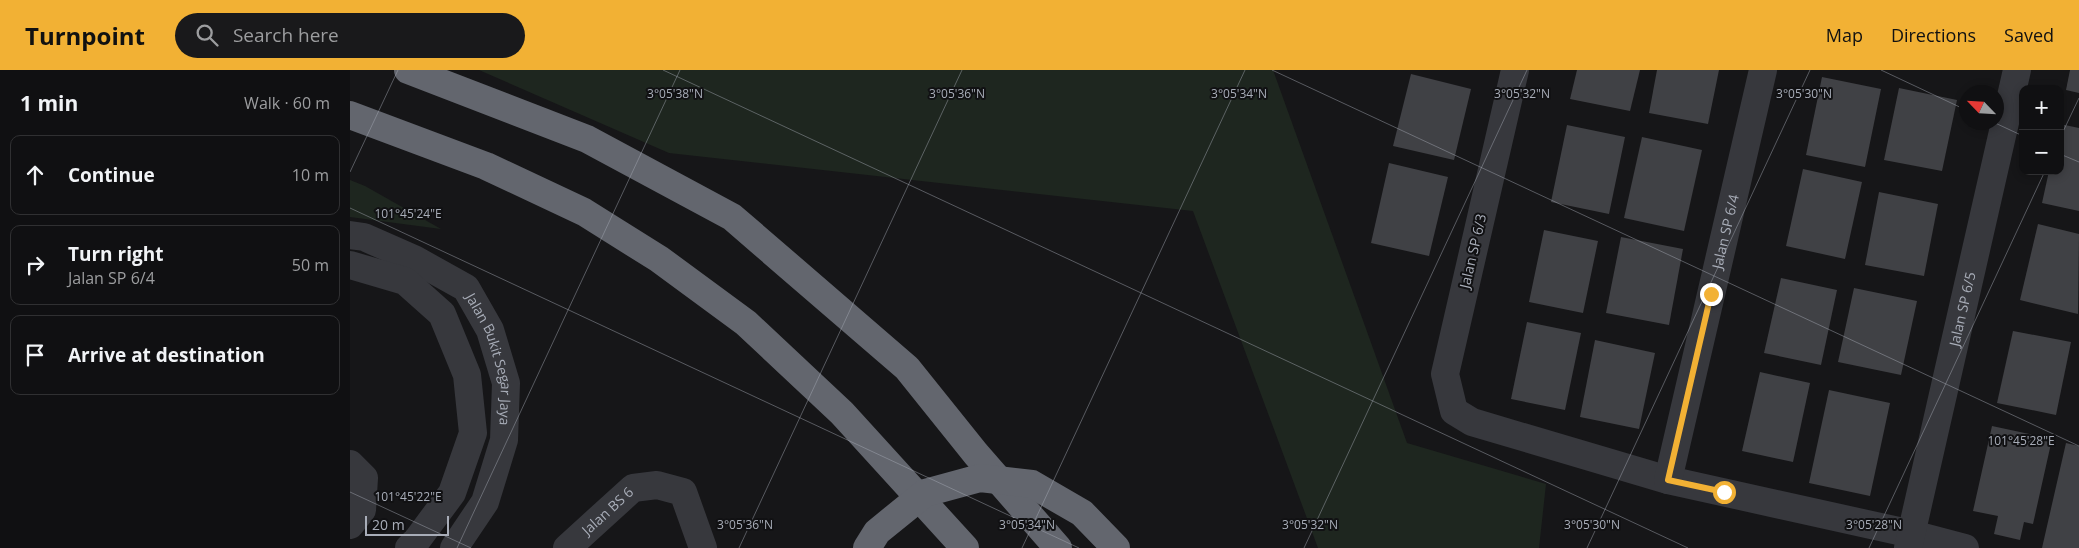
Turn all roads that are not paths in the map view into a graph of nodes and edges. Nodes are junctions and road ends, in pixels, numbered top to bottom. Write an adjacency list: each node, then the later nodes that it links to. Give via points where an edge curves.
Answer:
1 (408, 70): 18 (highway, via 587,139 732,216 907,368)
2 (1515, 70): 9 (street, Jalan SP 6/3, via 1445,374 1454,411 1472,422)
3 (1763, 70): 9 (street, Jalan SP 6/4)
4 (2017, 70): 11 (street, Jalan SP 6/5)
5 (350, 115): 17 (highway, via 486,166 584,212 659,259 746,323 842,413)
6 (350, 235): 13 (street, Jalan Bukit Segar Jaya, via 364,237 414,259 466,288 490,330 506,383 504,440 485,502)
7 (350, 265): 12 (street, Jalan Bukit Segar Jaya, via 405,281 442,314 467,375 473,433 452,493)
8 (350, 464): 10 (street, via 364,478 362,510)
9 (1668, 480): 11 (street)
10 (350, 525)
11 (1910, 541): 20 (street)
12 (409, 548)
13 (454, 548)
14 (567, 548): 15 (street, Jalan BS 6, via 633,488 657,485 683,492)
15 (703, 548)
16 (867, 548): 19 (highway, bridge, via 877,532 925,493 980,478 1032,484 1082,513)
17 (965, 548)
18 (1058, 548)
19 (1116, 548)
20 (1965, 548)

